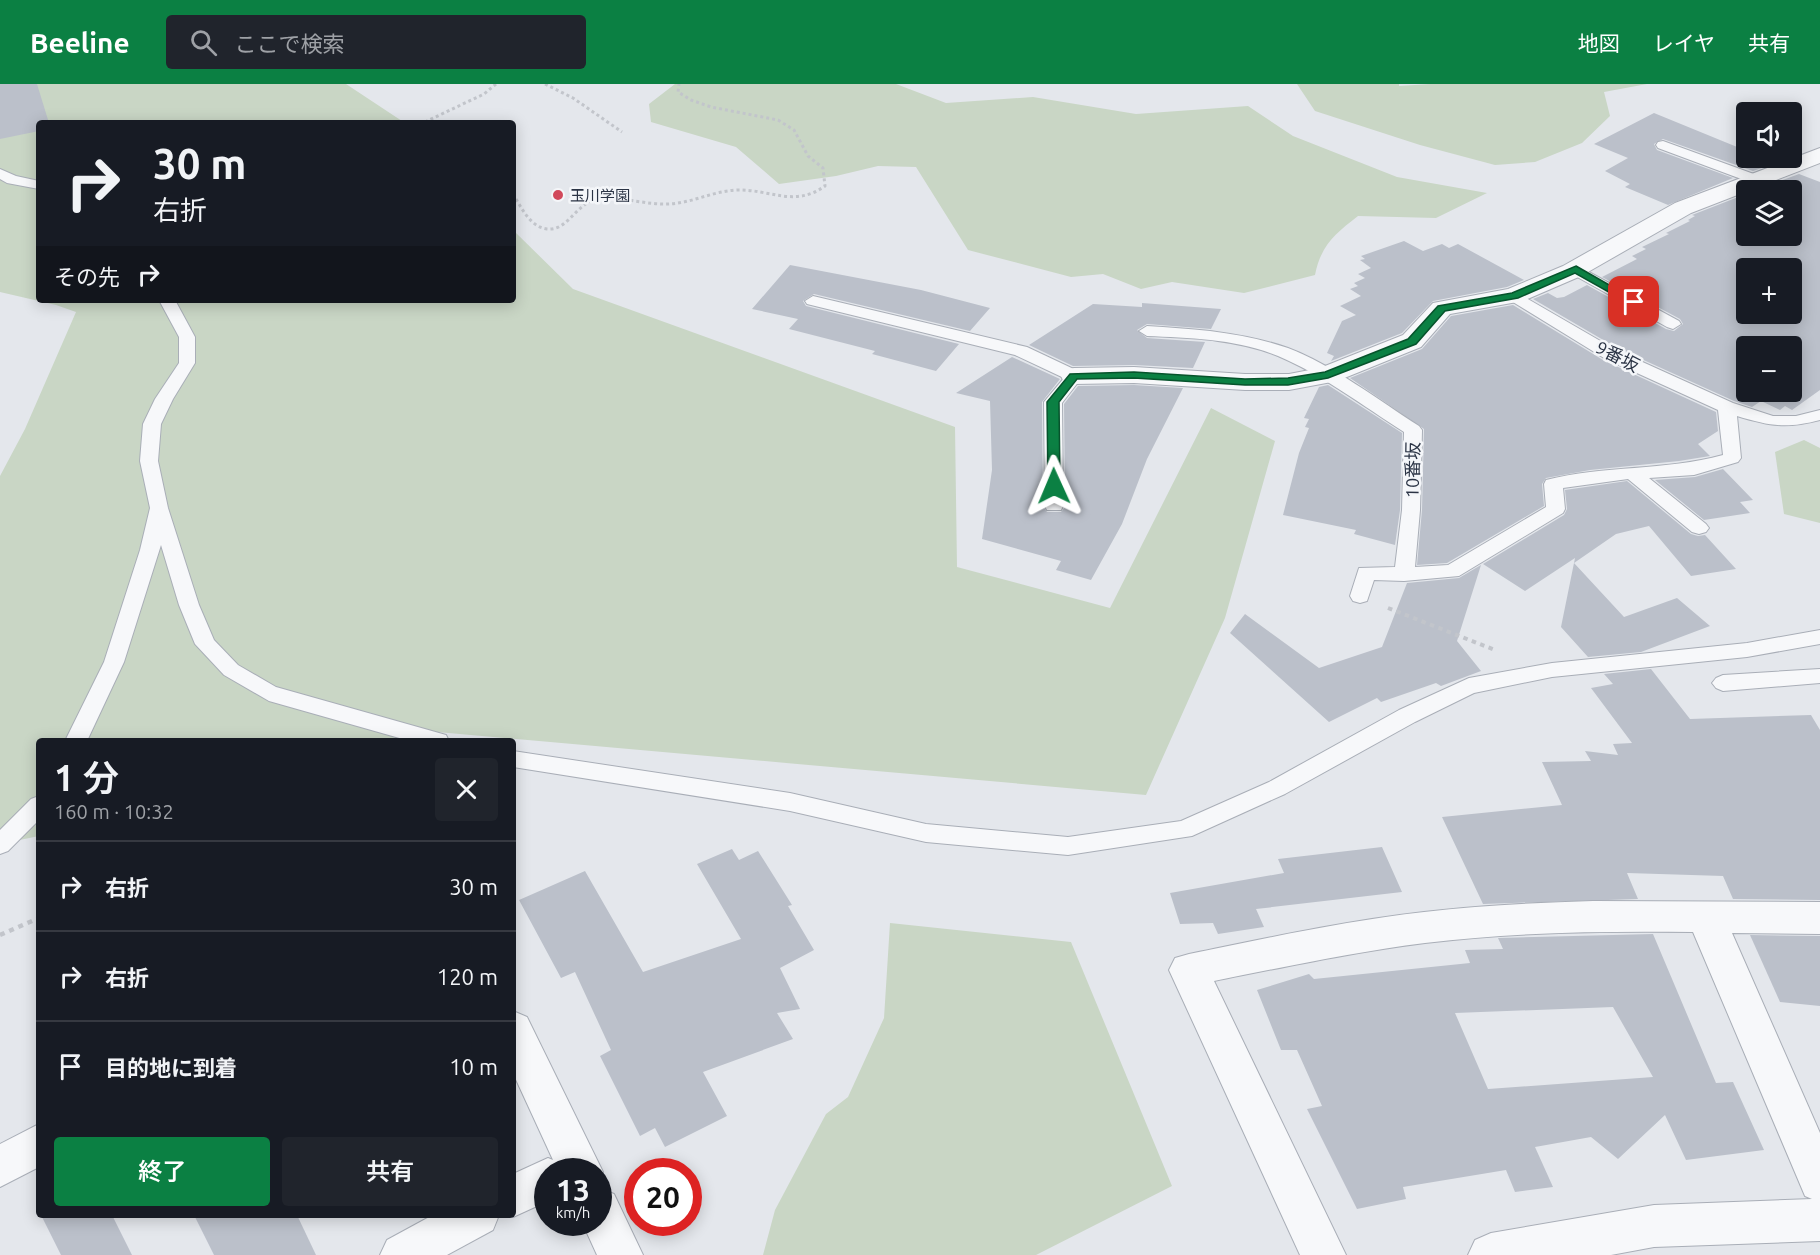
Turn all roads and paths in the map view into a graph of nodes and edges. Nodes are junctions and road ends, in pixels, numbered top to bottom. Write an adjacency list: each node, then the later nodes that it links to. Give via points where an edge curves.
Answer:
1 (496, 84): 4 (path, via 484,94)
2 (545, 84): 5 (path)
3 (679, 84): 12 (path, via 678,92 691,100 778,120 794,130 808,156 823,168 825,186 816,194 786,199 741,190 669,204 591,199 574,218 543,228 530,219)
4 (428, 120)
5 (622, 132)
6 (1663, 145): 9 (lane)
7 (1820, 155): 9 (street)
8 (0, 172): 10 (lane, via 12,180)
9 (1757, 180)
10 (36, 184)
11 (1736, 188): 13 (street, via 1683,208)
12 (516, 198)
13 (1576, 270): 14 (street); 17 (lane)
14 (1514, 296): 19 (street, via 1442,308 1412,342); 21 (lane, 9番坂, via 1610,354)
15 (813, 302): 20 (lane, via 1021,351)
16 (169, 303): 25 (lane, via 187,337 187,363 152,424 149,461)
17 (1673, 324)
18 (1147, 331): 19 (lane, via 1218,335 1283,352)
19 (1328, 375): 20 (street, via 1288,382); 27 (lane, 10番坂, via 1413,430)
20 (1074, 376): 24 (lane, via 1053,402)
21 (1727, 406): 22 (lane, 9番坂, via 1772,421); 23 (lane, via 1732,458 1694,469)
22 (1820, 415)
23 (1632, 472): 26 (lane); 27 (lane, via 1553,484 1556,509 1452,571)
24 (1054, 506)
25 (159, 508): 33 (lane, via 150,550 114,662); 34 (lane, via 205,644 231,670 269,693)
26 (1699, 528)
27 (1404, 574): 28 (lane, via 1366,573)
28 (1360, 596): 30 (path)
29 (1820, 637): 35 (lane, via 1748,650 1552,670 1469,687 1407,716 1277,788 1184,830 1068,846 926,833 790,802)
30 (1504, 652)
31 (1820, 676): 32 (lane)
32 (1723, 683)
33 (77, 738)
34 (427, 738)
35 (516, 759)
36 (36, 808): 37 (lane)
37 (0, 845)
38 (1706, 917): 39 (street); 46 (street); 54 (street, via 1456,924 1189,970)
39 (1820, 918)
40 (36, 919): 41 (path)
41 (0, 935)
42 (516, 1037): 44 (street)
43 (36, 1146): 45 (street)
44 (561, 1158)
45 (0, 1167)
46 (1820, 1182)
47 (534, 1186): 48 (street)
48 (516, 1195)
49 (471, 1218): 52 (street)
50 (1820, 1220): 55 (street, via 1654,1226)
51 (611, 1236): 53 (street)
52 (403, 1255)
53 (620, 1255)
54 (1323, 1255)
55 (1491, 1255)

